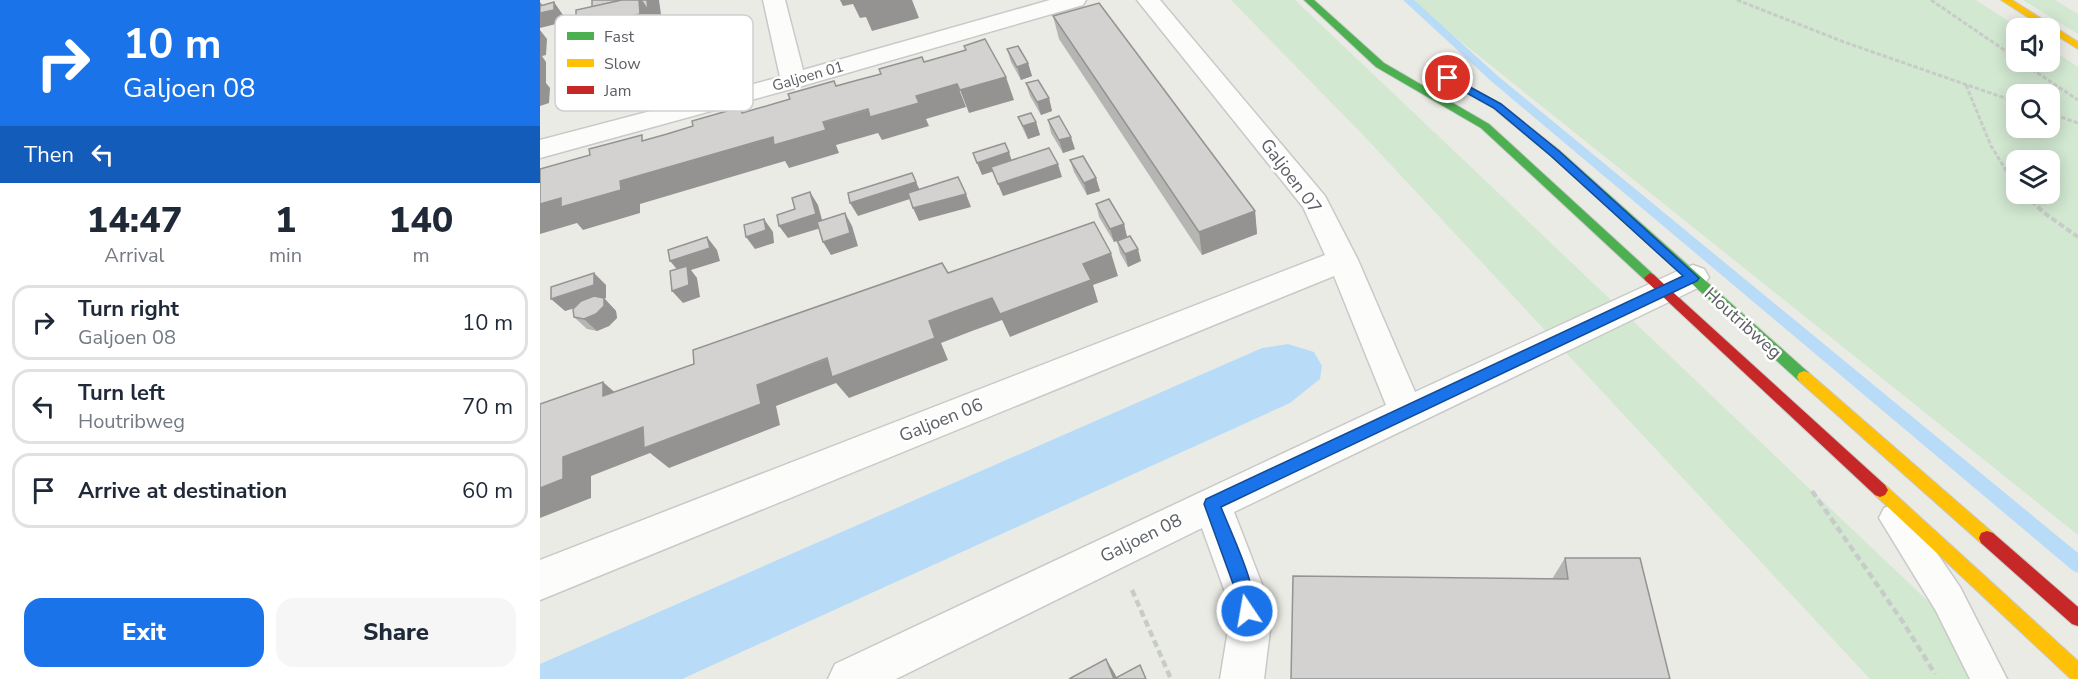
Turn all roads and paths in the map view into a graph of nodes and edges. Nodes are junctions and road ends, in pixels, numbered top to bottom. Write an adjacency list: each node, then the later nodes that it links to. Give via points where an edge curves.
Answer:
1 (774, 0): 12 (street)
2 (1075, 0): 12 (street, Galjoen 01)
3 (1148, 0): 24 (street, Galjoen 07, via 1315,203)
4 (1309, 0): 25 (main road, Houtribweg, via 1380,65 1485,126)
5 (1737, 0): 13 (path)
6 (1931, 0): 9 (path)
7 (2006, 0): 8 (main road)
8 (2078, 46)
9 (2006, 51)
10 (1419, 63): 25 (main road, Houtribweg, via 1497,106 1555,153)
11 (2036, 72): 16 (path)
12 (793, 81): 14 (street, Galjoen 01)
13 (1966, 85): 15 (path); 21 (path, via 1974,97 1980,122)
14 (753, 92)
15 (2006, 99)
16 (2078, 100)
17 (681, 111): 20 (street, Galjoen 01)
18 (2060, 117): 19 (path)
19 (2078, 123)
20 (540, 149)
21 (2006, 169)
22 (2035, 204): 23 (path)
23 (2078, 237)
24 (1343, 260): 26 (street, Galjoen 07); 30 (street, Galjoen 06)
25 (1679, 285): 26 (street, Galjoen 08); 27 (main road, Houtribweg); 31 (main road, Houtribweg)
26 (1406, 411): 28 (street, Galjoen 08)
27 (1874, 484): 32 (main road, Houtribweg); 36 (lane, Houtribweg, via 1948,599)
28 (1212, 504): 29 (street, Galjoen 08); 35 (street, via 1245,592 1249,630)
29 (1115, 551): 33 (street, Galjoen 08); 34 (path)
30 (540, 580)
31 (2078, 618)
32 (2078, 673)
33 (850, 679)
34 (1171, 679)
35 (1242, 679)
36 (1989, 679)

